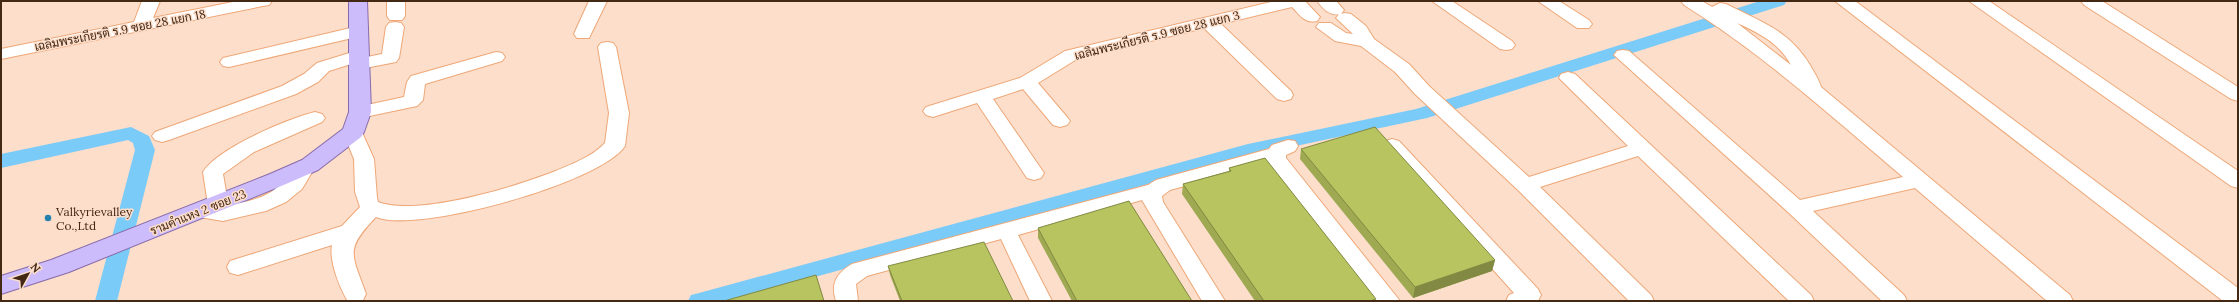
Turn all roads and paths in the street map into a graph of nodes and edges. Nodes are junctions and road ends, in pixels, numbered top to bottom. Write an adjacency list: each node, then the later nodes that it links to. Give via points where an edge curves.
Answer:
1 (151, 1): 16 (street)
2 (263, 1): 16 (street, เฉลิมพระเกียรติ ร.9 ซอย 28 แยก 18)
3 (358, 1): 17 (main road)
4 (598, 1): 18 (street)
5 (1295, 1): 14 (street, เฉลิมพระเกียรติ ร.9 ซอย 28 แยก 3); 19 (street, via 1318,22 1341,37)
6 (1441, 1): 20 (street)
7 (1546, 1): 15 (street)
8 (1978, 1): 41 (street)
9 (2090, 1): 30 (street)
10 (1855, 2): 53 (street)
11 (1702, 4): 40 (street, via 1733,22)
12 (1335, 9): 19 (street, via 1360,30)
13 (396, 15): 25 (street, via 392,57 387,60)
14 (1208, 22): 28 (street, เฉลิมพระเกียรติ ร.9 ซอย 28 แยก 3, via 1071,55); 29 (street)
15 (1583, 24)
16 (141, 26): 22 (street, เฉลิมพระเกียรติ ร.9 ซอย 28 แยก 18)
17 (359, 31): 25 (main road); 26 (street)
18 (583, 34)
19 (1367, 42): 42 (street, via 1402,68 1422,90)
20 (1506, 45)
21 (607, 47): 45 (street, via 618,113 618,131 615,146 594,162 530,187 447,210 398,216 382,214)
22 (1, 54)
23 (1624, 55): 46 (street)
24 (496, 57): 35 (street, via 418,80 413,100)
25 (360, 59): 35 (main road); 36 (street, via 323,67 311,78 289,90)
26 (230, 62)
27 (1568, 78): 38 (street)
28 (1027, 82): 31 (street, เฉลิมพระเกียรติ ร.9 ซอย 28 แยก 3); 34 (street)
29 (1284, 95)
30 (2238, 95)
31 (982, 96): 32 (street, เฉลิมพระเกียรติ ร.9 ซอย 28 แยก 3); 39 (street)
32 (933, 111)
33 (315, 118): 44 (street, via 237,153 220,164 213,172)
34 (1060, 121)
35 (357, 122): 44 (main road, รามคำแหง 2 ซอย 23, via 305,167); 45 (street, via 365,162 366,200)
36 (162, 136)
37 (1392, 145): 52 (street)
38 (1642, 148): 42 (street); 59 (street)
39 (1034, 173)
40 (1920, 180): 46 (street); 61 (street)
41 (2238, 181)
42 (1525, 185): 58 (street)
43 (1155, 190): 54 (street, via 860,270 844,283 843,290); 56 (street, via 1151,195 1153,202); 57 (street, via 1163,185 1282,150 1276,159)
44 (208, 207): 50 (main road, รามคำแหง 2 ซอย 23, via 108,248)
45 (372, 208): 47 (street)
46 (1796, 208): 60 (street)
47 (348, 232): 49 (street); 51 (street, via 341,244)
48 (1011, 240): 55 (street)
49 (238, 267)
50 (1, 285)
51 (355, 294)
52 (1528, 299)
53 (2238, 300)
54 (847, 301)
55 (1040, 301)
56 (1214, 301)
57 (1389, 301)
58 (1643, 301)
59 (1803, 301)
60 (1896, 301)
61 (2062, 301)

